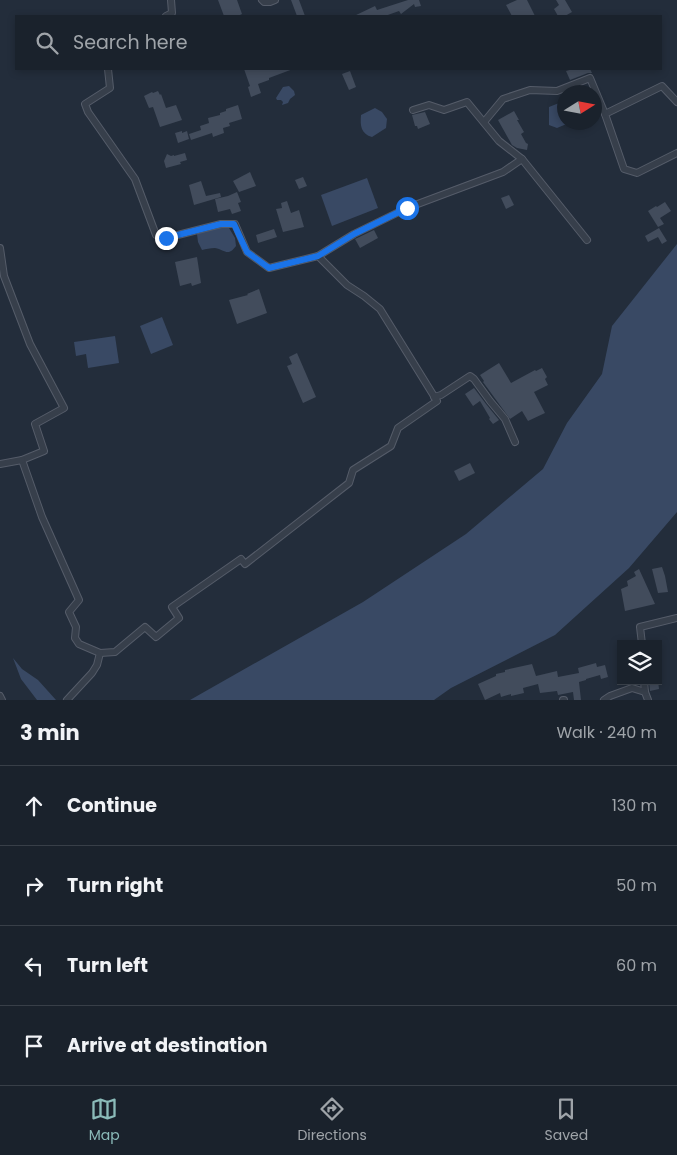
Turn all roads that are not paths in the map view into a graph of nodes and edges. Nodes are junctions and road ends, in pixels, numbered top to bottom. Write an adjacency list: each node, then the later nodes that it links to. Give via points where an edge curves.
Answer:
1 (171, 0): 4 (street, via 172,13)
2 (262, 0): 3 (street)
3 (275, 0)
4 (168, 15)
5 (108, 70): 14 (street, via 110,88 85,104 135,179 156,235 166,238 221,224 234,224 247,252 269,268)
6 (677, 102): 8 (street, via 662,86)
7 (414, 110): 9 (street, via 429,105 444,110 467,102)
8 (605, 114): 9 (street, via 590,78 557,91 530,90 503,99); 10 (street, via 624,169 637,173)
9 (484, 122): 11 (street, via 499,141)
10 (677, 153)
11 (522, 159): 12 (street); 14 (street, via 502,172 407,208)
12 (586, 240)
13 (0, 248): 17 (street, via 4,276 30,344 64,408 35,424 44,451)
14 (318, 256): 15 (street, via 347,285 380,309)
15 (434, 397): 16 (street, via 470,376 474,378 505,419); 21 (street, via 437,401 398,428 391,446 352,470 350,483 246,564 241,559 172,607 178,618 156,637 145,627 115,652)
16 (516, 442)
17 (22, 460): 18 (street); 21 (street, via 42,517 79,600 69,612 76,627 75,638 79,644)
18 (0, 464)
19 (677, 618): 20 (street, via 640,627)
20 (642, 640)
21 (100, 653): 26 (street, via 92,674)
22 (644, 685): 23 (street)
23 (645, 692): 27 (street, via 632,688); 28 (street)
24 (0, 696): 25 (street)
25 (2, 700)
26 (67, 700)
27 (604, 700)
28 (648, 700)

